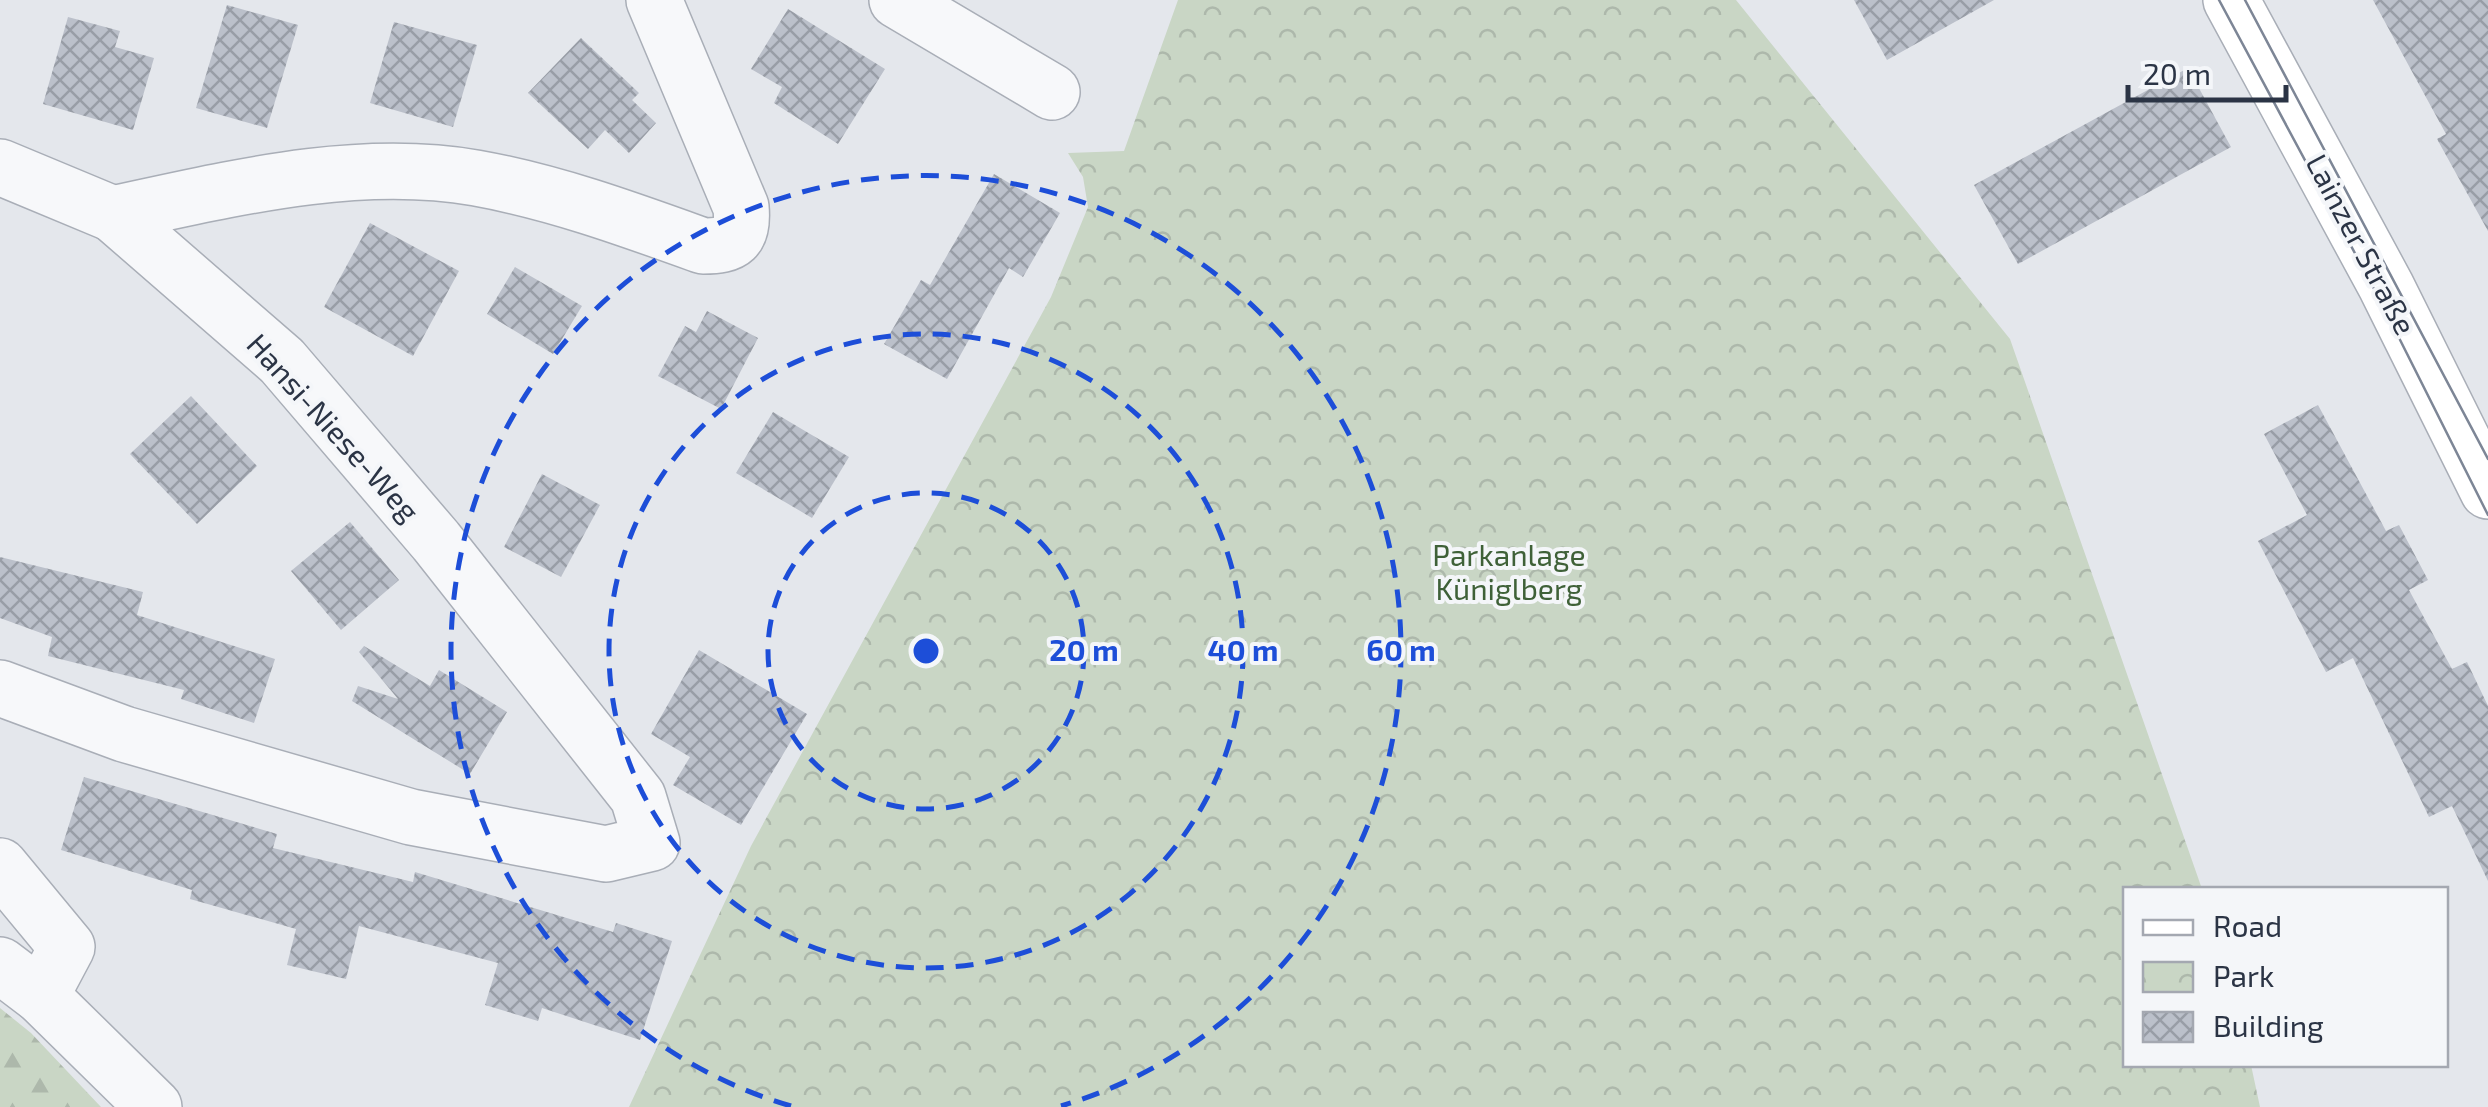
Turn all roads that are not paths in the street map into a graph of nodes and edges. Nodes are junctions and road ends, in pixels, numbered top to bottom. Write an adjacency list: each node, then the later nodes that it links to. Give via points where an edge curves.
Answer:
1 (654, 0): 6 (street, via 741,208 743,226 722,246 702,246 546,194 473,178 382,172 280,181)
2 (897, 0): 4 (street)
3 (2231, 0): 7 (main road, Lainzer Straße)
4 (1052, 92)
5 (0, 167): 6 (street)
6 (113, 214): 8 (street, Hansi-Niese-Weg, via 282,361 638,797 652,842 606,854 411,817 124,734)
7 (2488, 492)
8 (0, 688)
9 (0, 866): 10 (street, via 68,947)
10 (21, 980): 11 (street)
11 (154, 1107)

